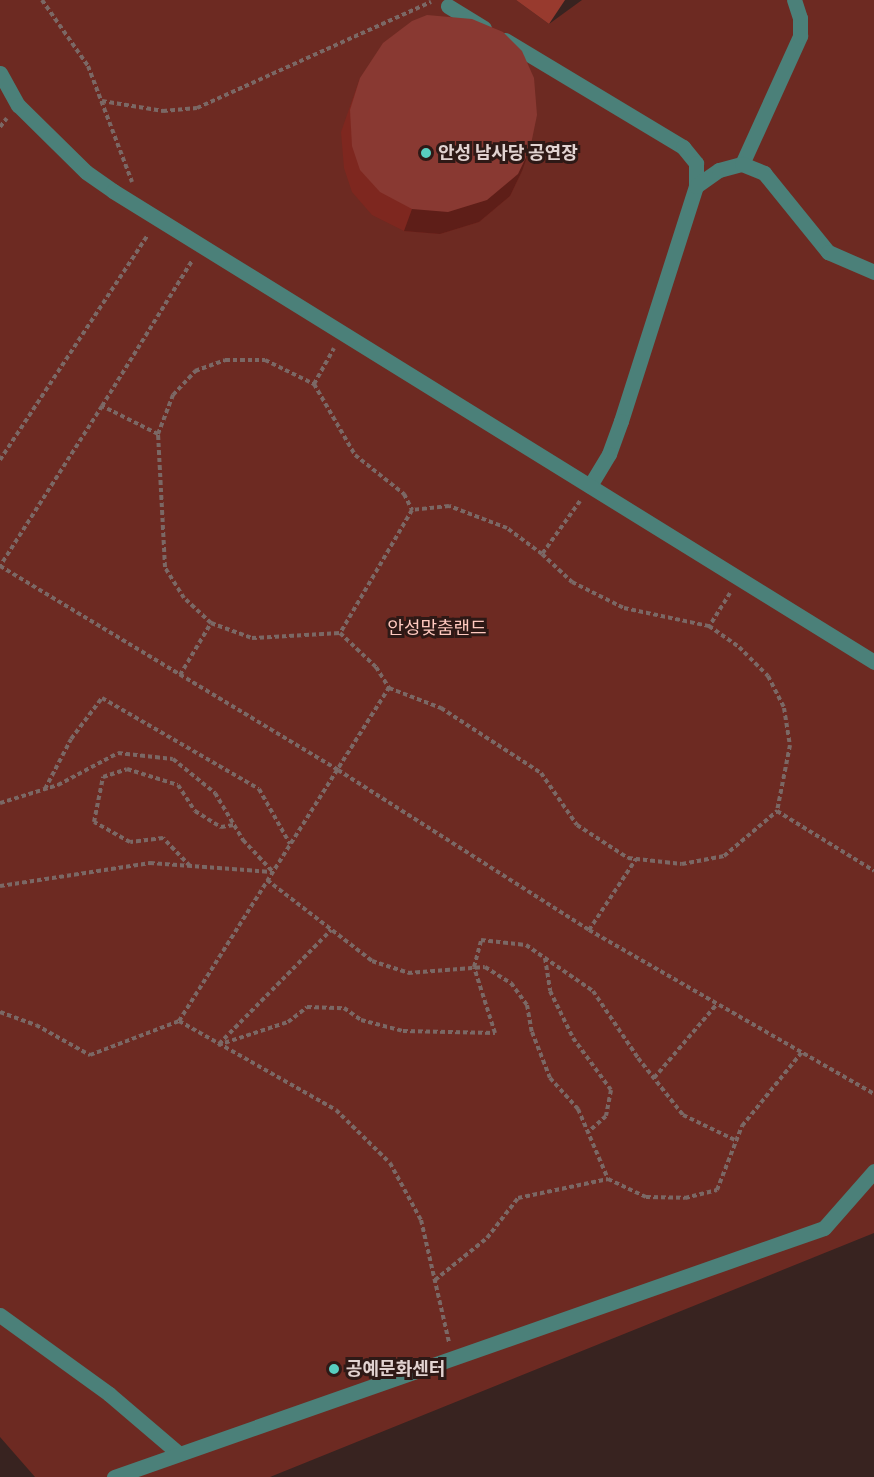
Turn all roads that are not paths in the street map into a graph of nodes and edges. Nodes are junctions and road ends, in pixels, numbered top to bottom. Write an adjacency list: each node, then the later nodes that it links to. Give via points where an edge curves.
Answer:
1 (794, 0): 4 (street, via 800,36)
2 (448, 6): 5 (street, via 683,147 696,163)
3 (0, 73): 7 (street, via 18,105 86,172)
4 (742, 164): 5 (street, via 719,170); 6 (street, via 764,173 828,252)
5 (696, 186): 7 (street, via 621,421 609,454)
6 (874, 272)
7 (590, 486): 8 (street)
8 (874, 662)
9 (874, 1170): 11 (street, via 824,1228)
10 (0, 1315): 11 (street, via 109,1394)
11 (177, 1452): 12 (street)
12 (114, 1477)

